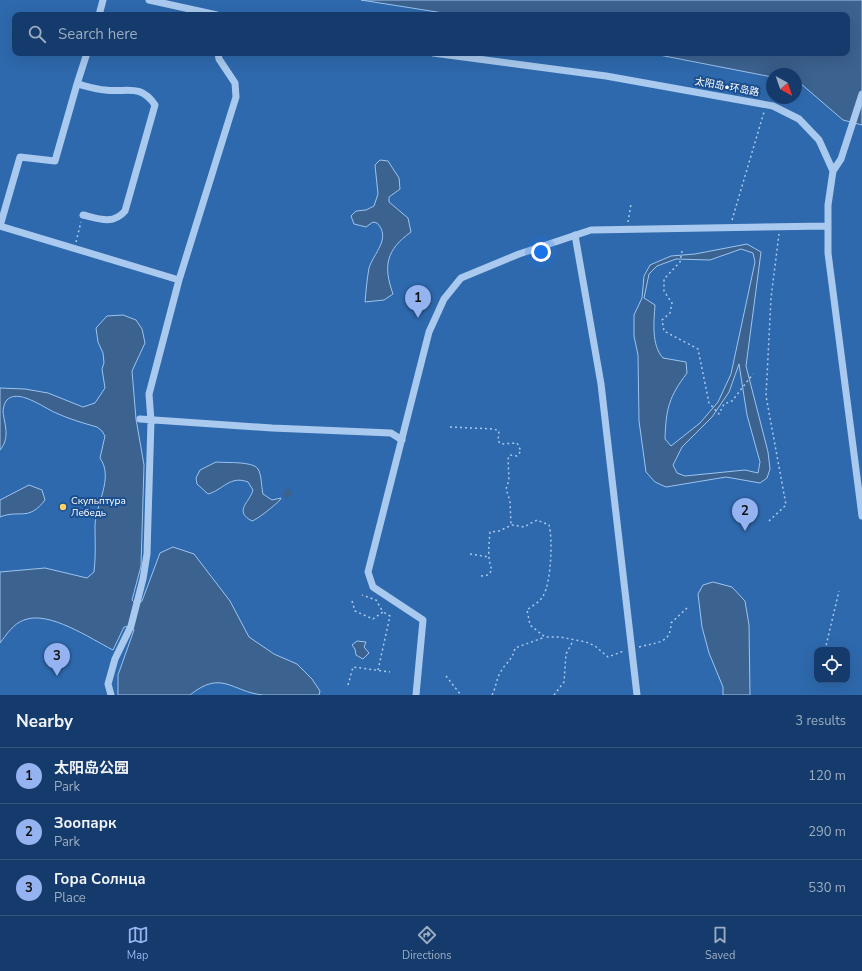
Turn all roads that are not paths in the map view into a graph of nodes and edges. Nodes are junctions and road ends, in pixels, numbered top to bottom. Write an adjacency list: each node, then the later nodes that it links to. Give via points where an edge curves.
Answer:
1 (103, 0): 3 (street)
2 (149, 0): 4 (street)
3 (99, 12)
4 (203, 12)
5 (86, 56): 8 (street)
6 (218, 56): 15 (street, via 235,83 236,97)
7 (456, 56): 10 (street, 太阳岛•环岛路, via 606,76 773,106 799,119 819,140)
8 (77, 84): 11 (street, via 106,90 136,90 148,95 155,105 125,211 119,218 105,221); 12 (street, via 55,161 20,157)
9 (862, 94): 10 (street, via 841,159)
10 (833, 171): 13 (street, 太阳岛•环岛路)
11 (83, 215)
12 (0, 226): 15 (street)
13 (828, 226): 14 (street, via 627,228 591,230); 19 (street, 太阳岛•环岛路, via 828,253)
14 (575, 235): 18 (street, via 461,278 444,299 429,332); 22 (street, via 601,384)
15 (179, 280): 17 (street, via 149,394)
16 (140, 419): 17 (street)
17 (151, 421): 18 (street, via 391,433); 20 (street, via 147,554 131,626 115,659 108,684)
18 (402, 440): 21 (street, via 368,572 373,587 423,620)
19 (862, 516)
20 (111, 695)
21 (416, 695)
22 (637, 695)

